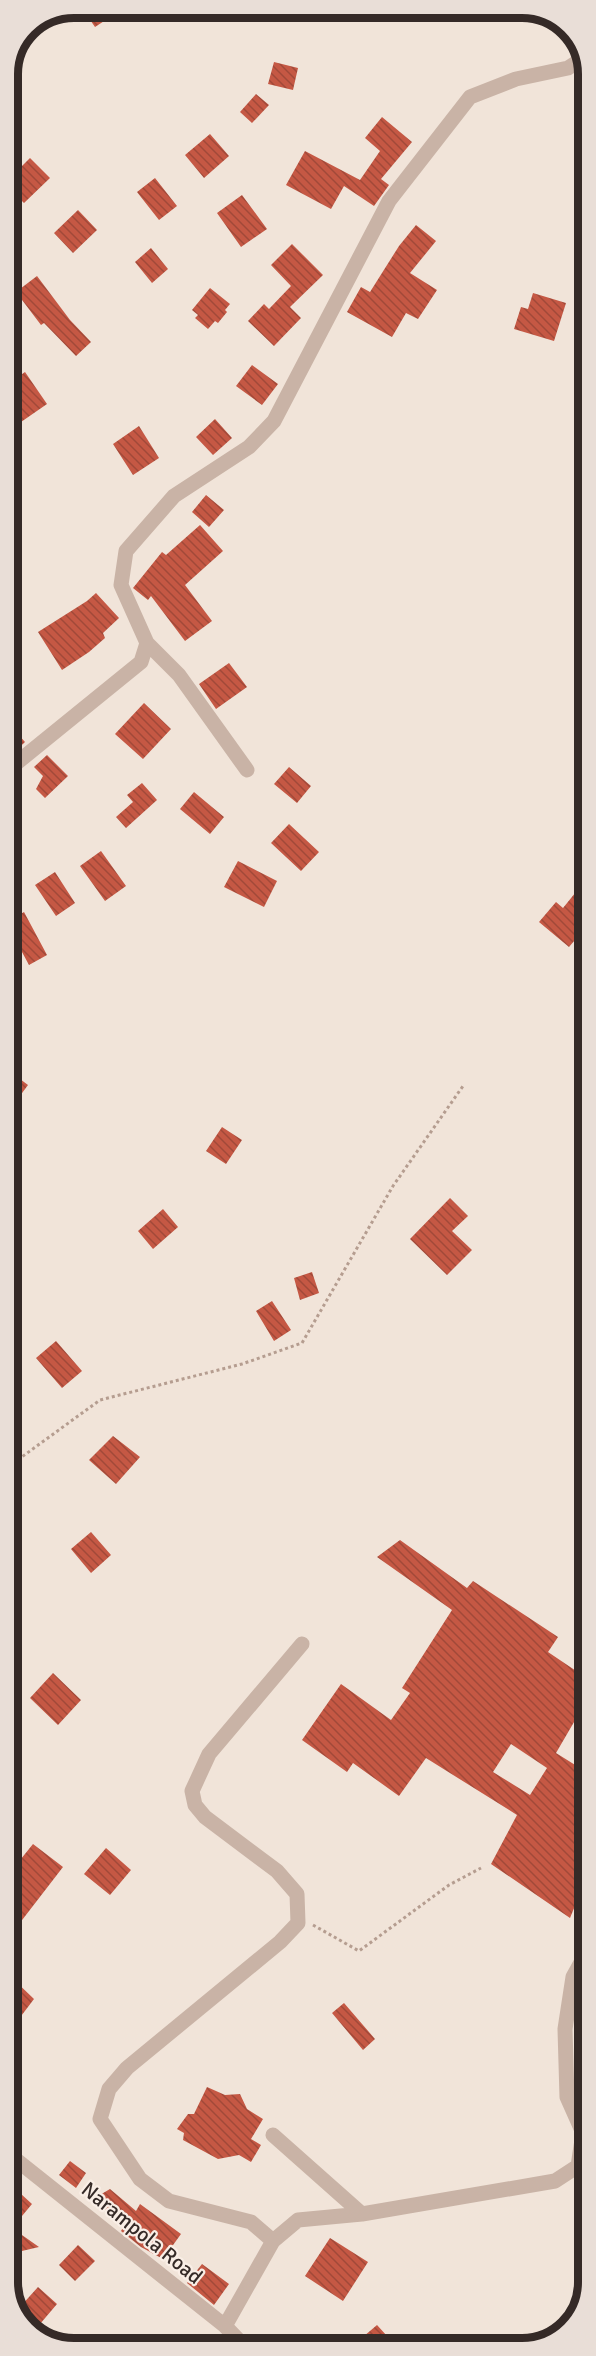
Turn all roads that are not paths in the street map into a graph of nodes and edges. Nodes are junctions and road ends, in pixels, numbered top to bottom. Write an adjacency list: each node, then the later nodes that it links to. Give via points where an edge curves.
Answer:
1 (577, 62): 2 (street, via 568,68 516,79 470,98 389,201 274,421 249,447 174,496 126,551 121,585)
2 (147, 643): 3 (street, via 141,662); 4 (street, via 179,675)
3 (18, 762)
4 (247, 770)
5 (302, 1644): 12 (street, via 209,1754 192,1791 195,1805 205,1817 277,1871 297,1894 298,1923 127,2068 109,2089 100,2119 140,2179 169,2201 251,2222)
6 (578, 1968): 7 (street, via 573,1977 565,2029 567,2097)
7 (578, 2122)
8 (273, 2135): 11 (street)
9 (18, 2161): 13 (street, Narampola Road)
10 (578, 2169): 11 (street, via 555,2181)
11 (362, 2214): 12 (street, via 298,2220)
12 (273, 2241): 13 (street)
13 (225, 2326): 14 (street, Narampola Road)
14 (236, 2338)

